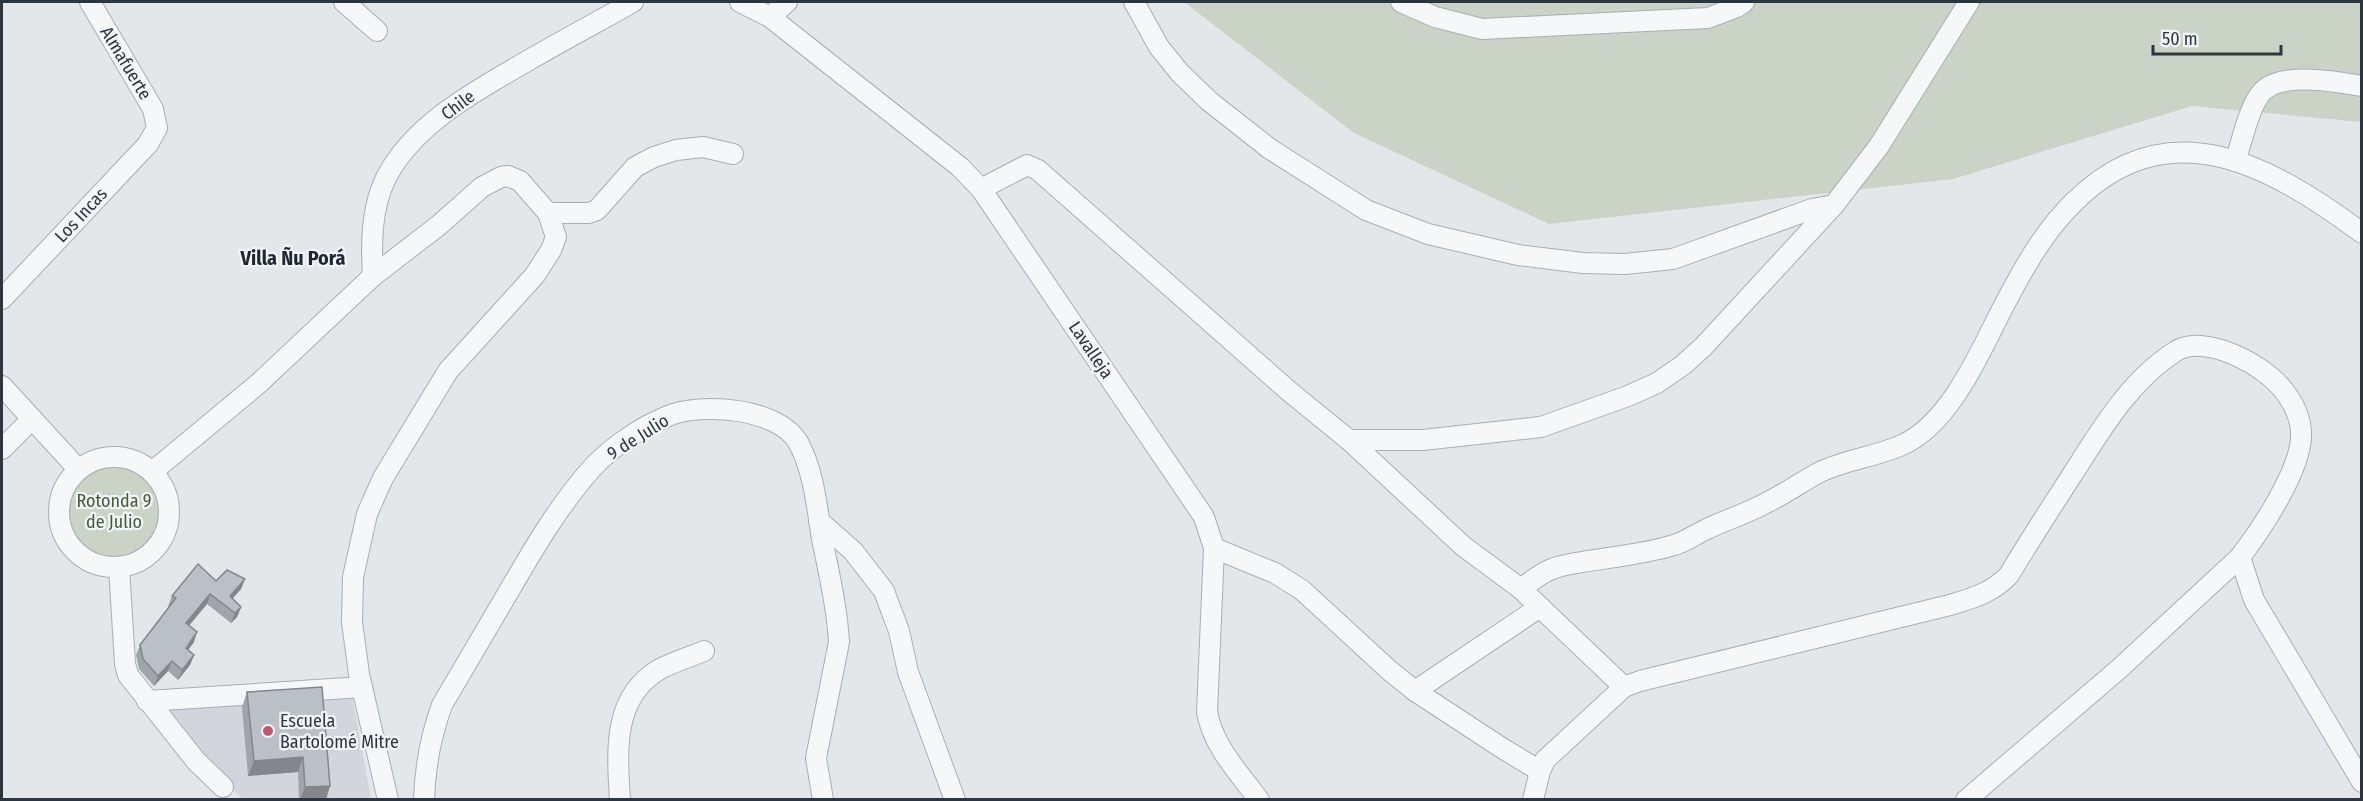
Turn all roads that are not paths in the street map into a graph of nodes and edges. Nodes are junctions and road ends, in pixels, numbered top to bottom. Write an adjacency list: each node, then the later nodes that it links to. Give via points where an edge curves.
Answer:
1 (90, 2): 13 (street, Almafuerte, via 153,109)
2 (344, 2): 11 (street)
3 (633, 2): 20 (street, Chile, via 466,96 403,152 386,179 375,214 371,244)
4 (740, 2): 10 (street, Lavalleja)
5 (787, 2): 10 (street)
6 (1134, 2): 17 (street, via 1159,47 1209,101 1270,148 1366,210 1428,234 1518,255 1625,264 1673,258 1812,209)
7 (1401, 2): 8 (street, via 1435,17 1482,29 1708,18)
8 (1744, 2)
9 (1969, 2): 17 (street, via 1879,146)
10 (770, 17): 16 (street, Lavalleja, via 960,167)
11 (377, 31)
12 (2361, 86): 15 (street, via 2315,79 2276,83 2263,90)
13 (157, 128): 21 (street, Los Incas, via 148,144)
14 (733, 154): 18 (street, via 703,147 675,150 635,167 597,210)
15 (2235, 161): 19 (street, via 2291,184); 32 (street, via 2202,153 2155,154 2094,183 2072,203 2045,238 2017,281 1977,360 1940,416 1903,445 1821,472 1762,506 1675,545 1553,568)
16 (981, 189): 24 (street, via 1027,165 1038,170); 29 (street, Lavalleja, via 1204,517)
17 (1834, 205): 24 (street, via 1703,347 1658,383 1540,427 1423,440)
18 (548, 213): 20 (street, via 520,181 501,177 482,187); 35 (street, via 556,237 551,250 535,275 448,371 383,478 368,514 353,577 352,622)
19 (2361, 233)
20 (373, 276): 27 (street, via 258,384)
21 (2, 299)
22 (2, 386): 23 (street)
23 (32, 418): 25 (street); 26 (street)
24 (1349, 440): 32 (street, via 1462,546)
25 (2, 449)
26 (78, 469): 27 (street, via 105,457 122,457); 31 (street, via 65,485 60,501 59,518 64,534 73,549 86,559)
27 (152, 472): 31 (street, via 169,504 168,522 151,553)
28 (819, 521): 43 (street, 9 de Julio, via 805,458 796,440 776,421 749,412 698,409 669,416 608,453 543,531 442,705 424,780); 45 (street, 9 de Julio, via 839,642 816,758); 46 (street, via 853,552 885,591 908,672)
29 (1214, 548): 37 (street, via 1275,573 1302,590); 47 (street, Lavalleja, via 1207,712 1210,729)
30 (2240, 557): 36 (street, via 2289,477 2301,438 2300,423 2293,403 2266,374 2224,351 2203,345 2188,346 2148,373 2111,415 2009,575 1997,587 1950,605); 40 (street, via 2254,600); 49 (street, via 2119,669)
31 (119, 567): 38 (street, via 125,664 128,675)
32 (1521, 589): 33 (street)
33 (1540, 607): 36 (street); 37 (street)
34 (704, 651): 44 (street, via 660,669 630,698 621,717 617,750)
35 (362, 687): 38 (street); 42 (street)
36 (1624, 687): 39 (street, via 1545,760)
37 (1415, 691): 39 (street)
38 (147, 700): 41 (street, via 196,761)
39 (1540, 771): 48 (street)
40 (2361, 782)
41 (223, 787)
42 (388, 800)
43 (424, 800)
44 (620, 800)
45 (823, 800)
46 (956, 800)
47 (1259, 800)
48 (1533, 800)
49 (1966, 800)

